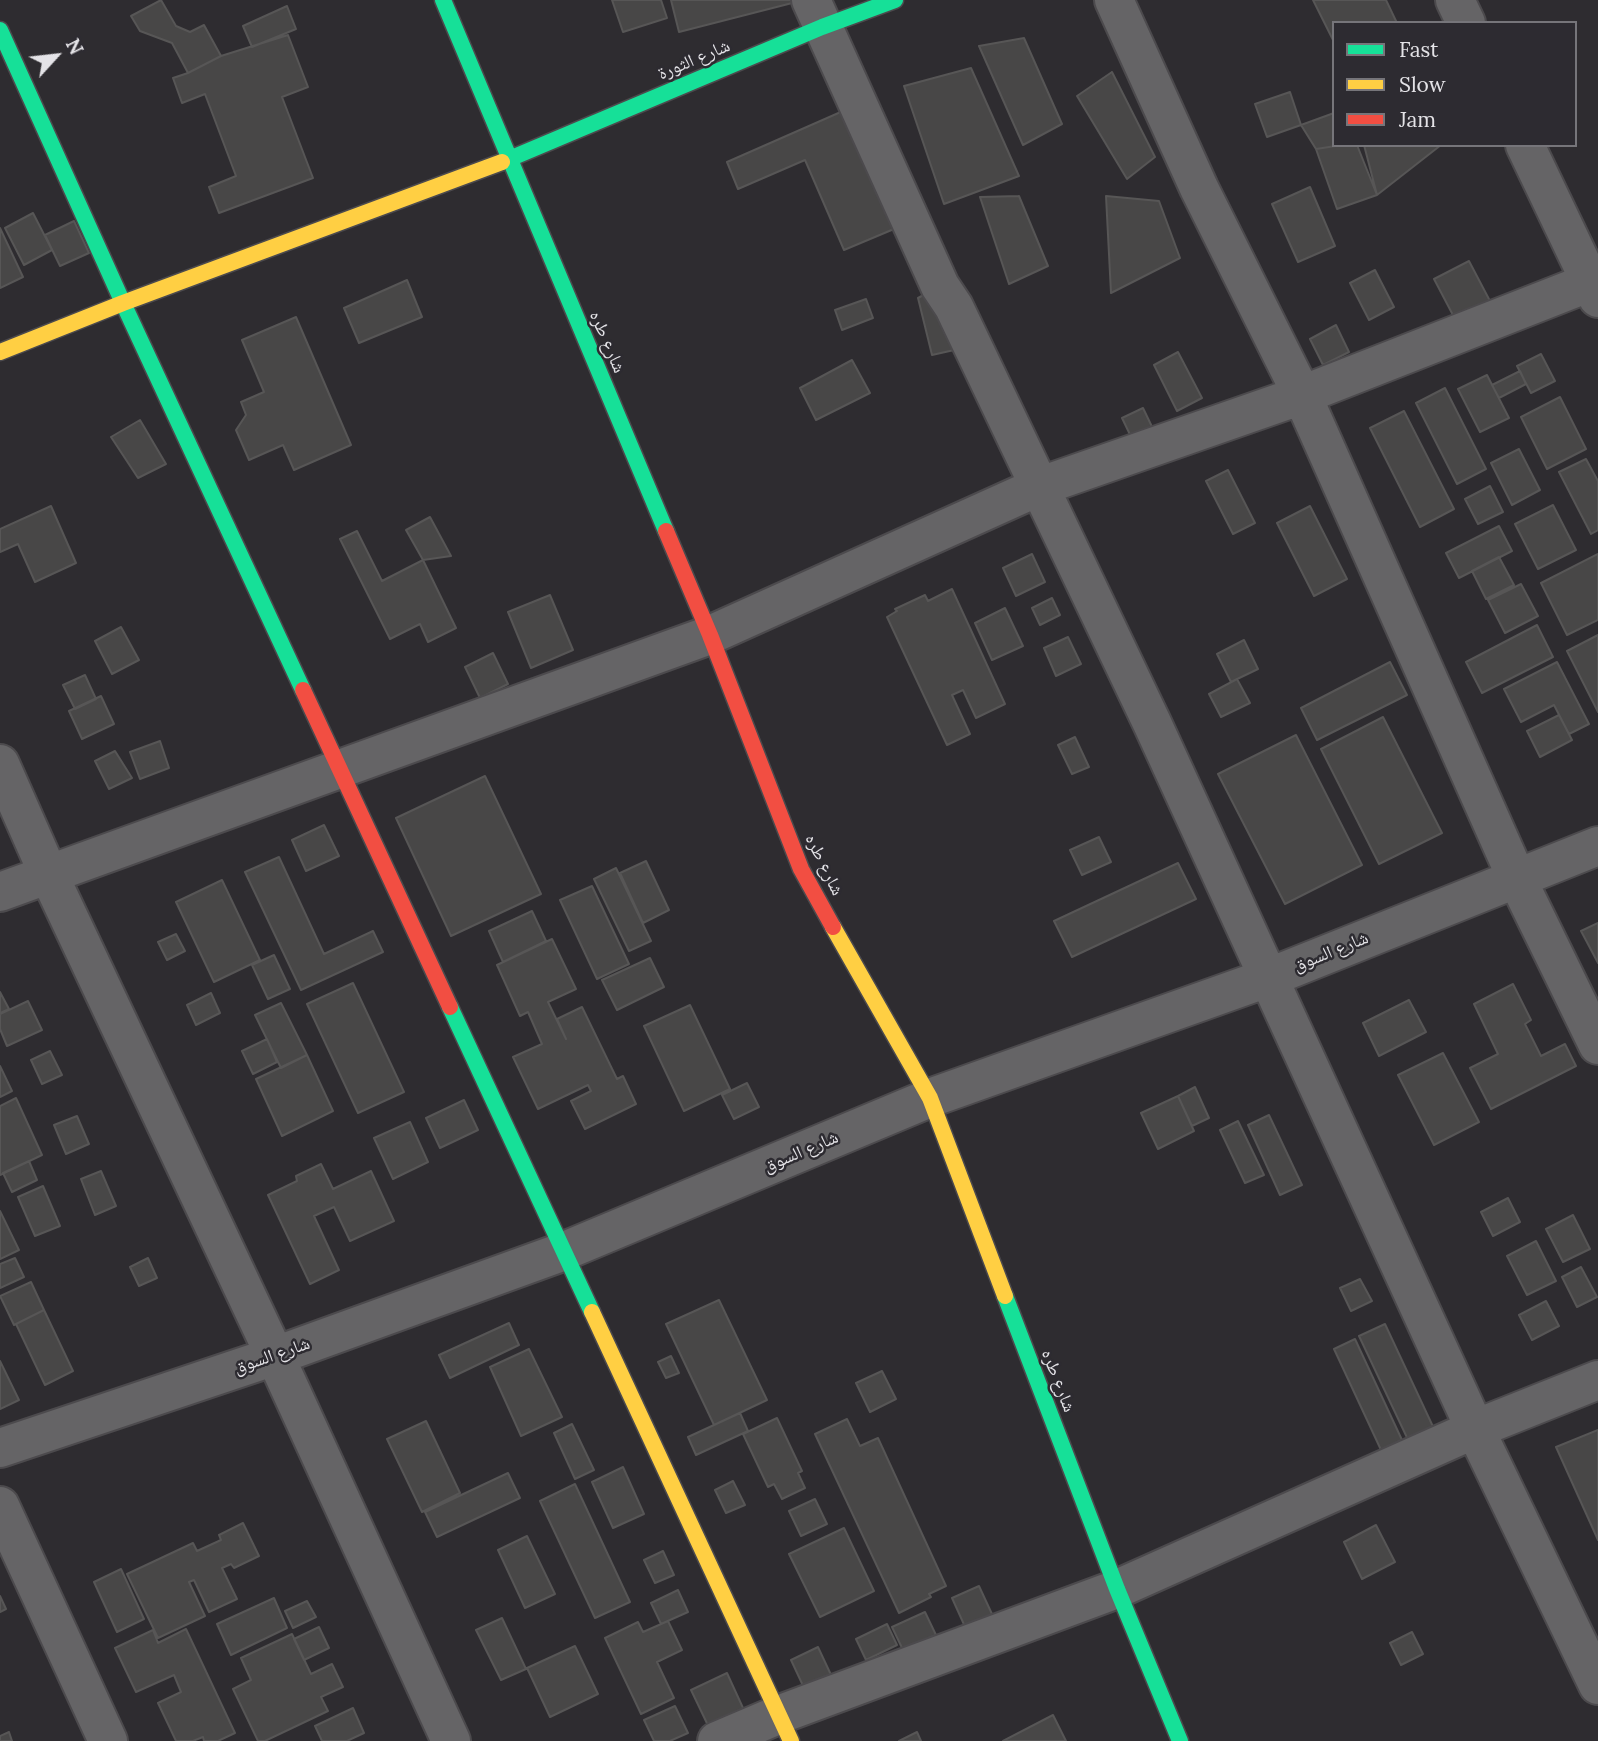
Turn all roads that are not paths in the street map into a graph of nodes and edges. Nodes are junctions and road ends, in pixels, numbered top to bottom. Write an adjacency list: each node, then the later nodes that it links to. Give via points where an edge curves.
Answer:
1 (443, 0): 9 (street, شارع طره)
2 (895, 0): 5 (street, شارع الثورة)
3 (1114, 0): 13 (street, via 1199,188)
4 (1455, 0): 6 (street)
5 (817, 13): 9 (street, شارع الثورة); 14 (street, via 940,286)
6 (1465, 21)
7 (0, 30): 11 (street)
8 (1526, 147): 10 (street)
9 (509, 159): 11 (street, شارع الثورة); 15 (street, شارع طره)
10 (1595, 286): 13 (street)
11 (123, 303): 12 (street, شارع الثورة); 17 (street)
12 (0, 352)
13 (1302, 395): 14 (street); 20 (street)
14 (1038, 487): 15 (street); 22 (street)
15 (710, 635): 17 (street); 24 (street, شارع طره, via 801,869)
16 (0, 764): 19 (street)
17 (340, 768): 19 (street); 25 (street)
18 (1598, 846): 20 (street, شارع السوق)
19 (48, 873): 21 (street); 26 (street)
20 (1517, 879): 22 (street, شارع السوق); 23 (street)
21 (0, 892)
22 (1269, 976): 24 (street, شارع السوق); 28 (street)
23 (1598, 1045)
24 (930, 1098): 25 (street, شارع السوق); 31 (street, شارع طره)
25 (562, 1252): 26 (street, شارع السوق); 33 (street)
26 (275, 1356): 29 (street, شارع السوق); 35 (street)
27 (1598, 1380): 28 (street)
28 (1475, 1429): 31 (street); 32 (street)
29 (0, 1448)
30 (0, 1506): 34 (street)
31 (1117, 1590): 33 (street); 37 (street, شارع طره)
32 (1598, 1685)
33 (785, 1728): 36 (street)
34 (108, 1741)
35 (451, 1741)
36 (716, 1741)
37 (1180, 1741)

